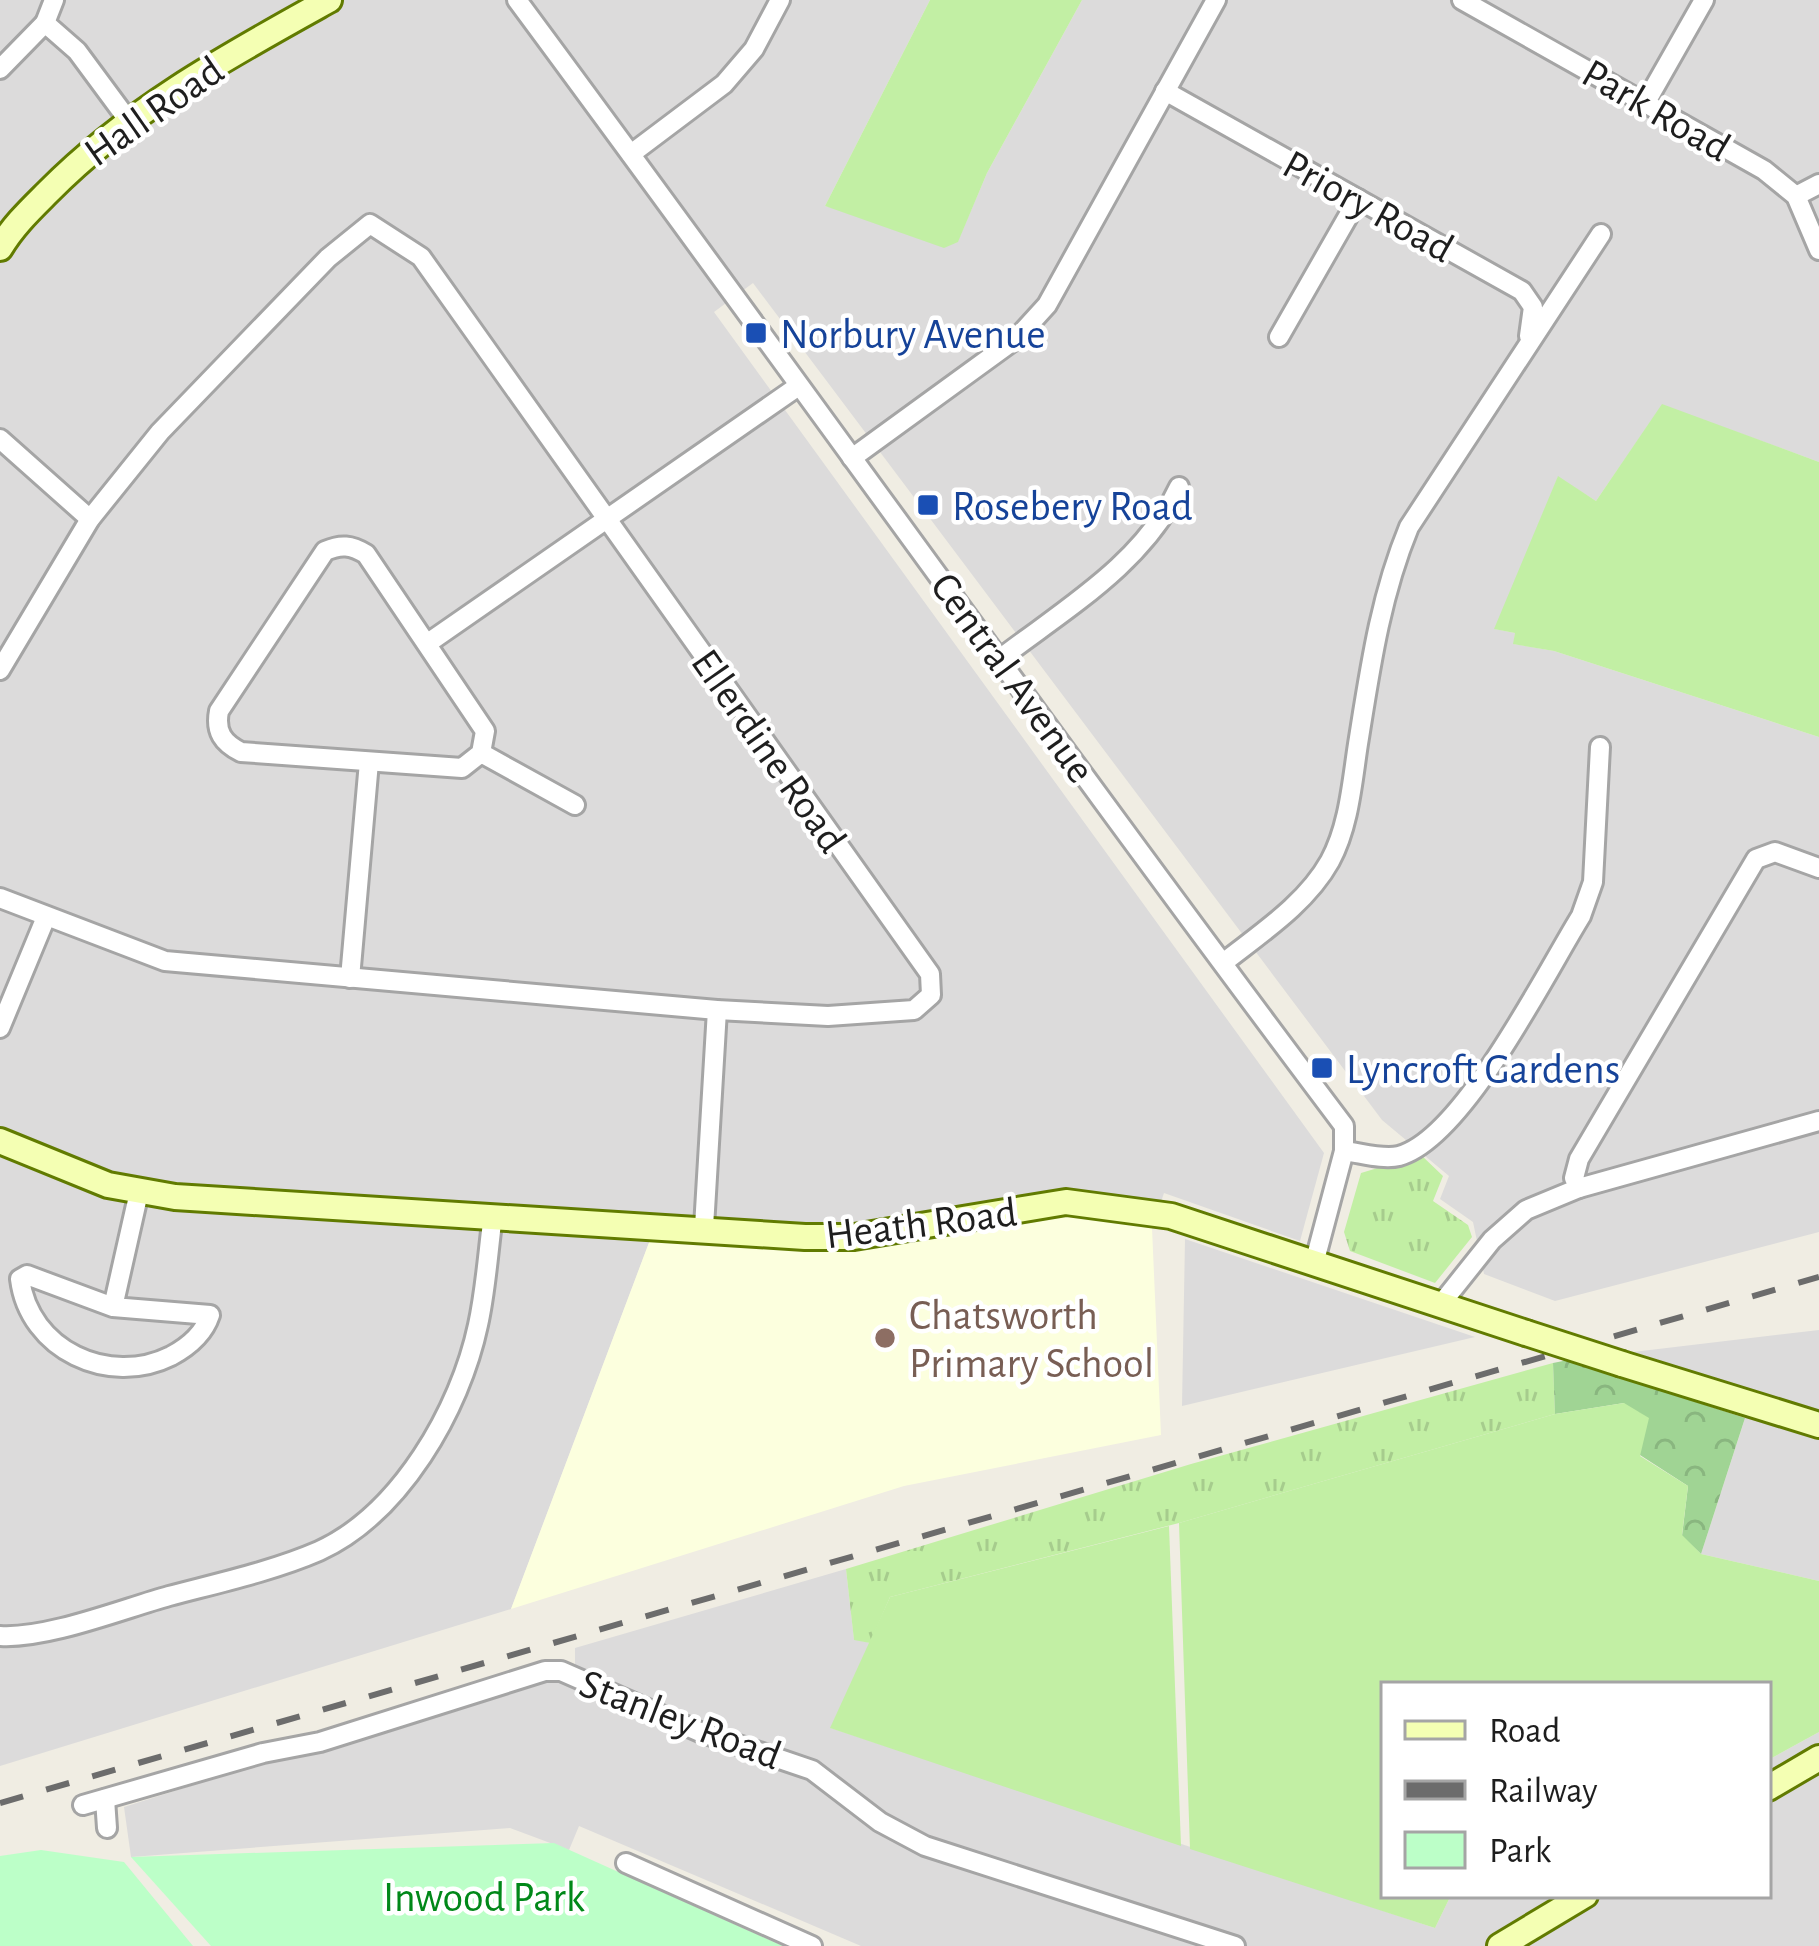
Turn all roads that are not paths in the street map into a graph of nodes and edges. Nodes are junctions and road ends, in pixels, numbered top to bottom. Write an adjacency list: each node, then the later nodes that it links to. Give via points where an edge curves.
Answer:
1 (53, 0): 8 (street)
2 (329, 0): 12 (street, Hall Road)
3 (517, 0): 13 (street, Central Avenue)
4 (780, 0): 13 (street, via 724,84)
5 (1216, 0): 10 (street)
6 (1462, 0): 11 (street, Park Road)
7 (1703, 0): 11 (street)
8 (45, 23): 9 (street); 12 (street, via 77,51)
9 (0, 69)
10 (1166, 91): 16 (street, Priory Road); 24 (street, via 1047,305 1018,338)
11 (1646, 102): 15 (street, Park Road)
12 (128, 120): 18 (street, Hall Road)
13 (631, 154): 22 (street, Central Avenue)
14 (1819, 184): 15 (street)
15 (1796, 196): 19 (street)
16 (1358, 200): 20 (street); 21 (street, Priory Road, via 1522,291 1533,307)
17 (1600, 234): 21 (street)
18 (3, 235)
19 (1819, 250)
20 (1279, 337)
21 (1527, 345): 38 (street, via 1408,527 1390,572 1346,818 1330,861 1299,902)
22 (797, 387): 24 (street, Central Avenue); 26 (street)
23 (0, 439): 27 (street)
24 (852, 458): 29 (street, Central Avenue)
25 (1179, 487): 29 (street, via 1118,570)
26 (605, 518): 27 (street, Ellerdine Road, via 421,257 370,224 160,432); 28 (street); 40 (street, Ellerdine Road, via 930,974 931,995 914,1010)
27 (90, 519): 30 (street, Ellerdine Road)
28 (428, 643): 32 (street, via 485,730); 33 (street, via 366,554 337,546 218,711 221,737 242,752)
29 (1000, 658): 38 (street, Central Avenue)
30 (0, 670)
31 (1600, 748): 44 (street, via 1593,882 1581,916 1462,1109 1399,1156)
32 (481, 753): 33 (street, via 462,768); 34 (street)
33 (369, 762): 39 (street)
34 (574, 805)
35 (1819, 868): 45 (street, via 1775,852 1756,859 1579,1159)
36 (0, 898): 37 (street, Ellerdine Road)
37 (46, 917): 39 (street, Ellerdine Road, via 165,961); 41 (street)
38 (1223, 963): 44 (street, Central Avenue, via 1344,1126)
39 (350, 978): 40 (street, Ellerdine Road)
40 (717, 1010): 48 (street)
41 (0, 1028)
42 (1819, 1121): 45 (street)
43 (0, 1141): 46 (street, Heath Road)
44 (1344, 1150): 49 (street)
45 (1579, 1188): 50 (street, via 1526,1210)
46 (139, 1192): 47 (street, Heath Road); 51 (street)
47 (493, 1215): 48 (street, Heath Road); 53 (street, via 477,1329 449,1403 409,1479 370,1519 297,1558)
48 (704, 1227): 49 (street, Heath Road, via 854,1237 1099,1203)
49 (1315, 1260): 50 (street, Heath Road)
50 (1441, 1304): 52 (street, Heath Road, bridge)
51 (113, 1306): 51 (street, via 20,1279 36,1325 102,1366 166,1358 195,1339 210,1316)
52 (1819, 1425)
53 (0, 1636)
54 (1819, 1758): 55 (street)
55 (1771, 1786)
56 (105, 1799): 57 (street, Stanley Road); 58 (street); 62 (street, Stanley Road, via 561,1671 812,1770 925,1846)
57 (83, 1805)
58 (107, 1828)
59 (626, 1863): 61 (street)
60 (1580, 1898): 63 (street)
61 (812, 1946)
62 (1235, 1946)
63 (1500, 1946)

